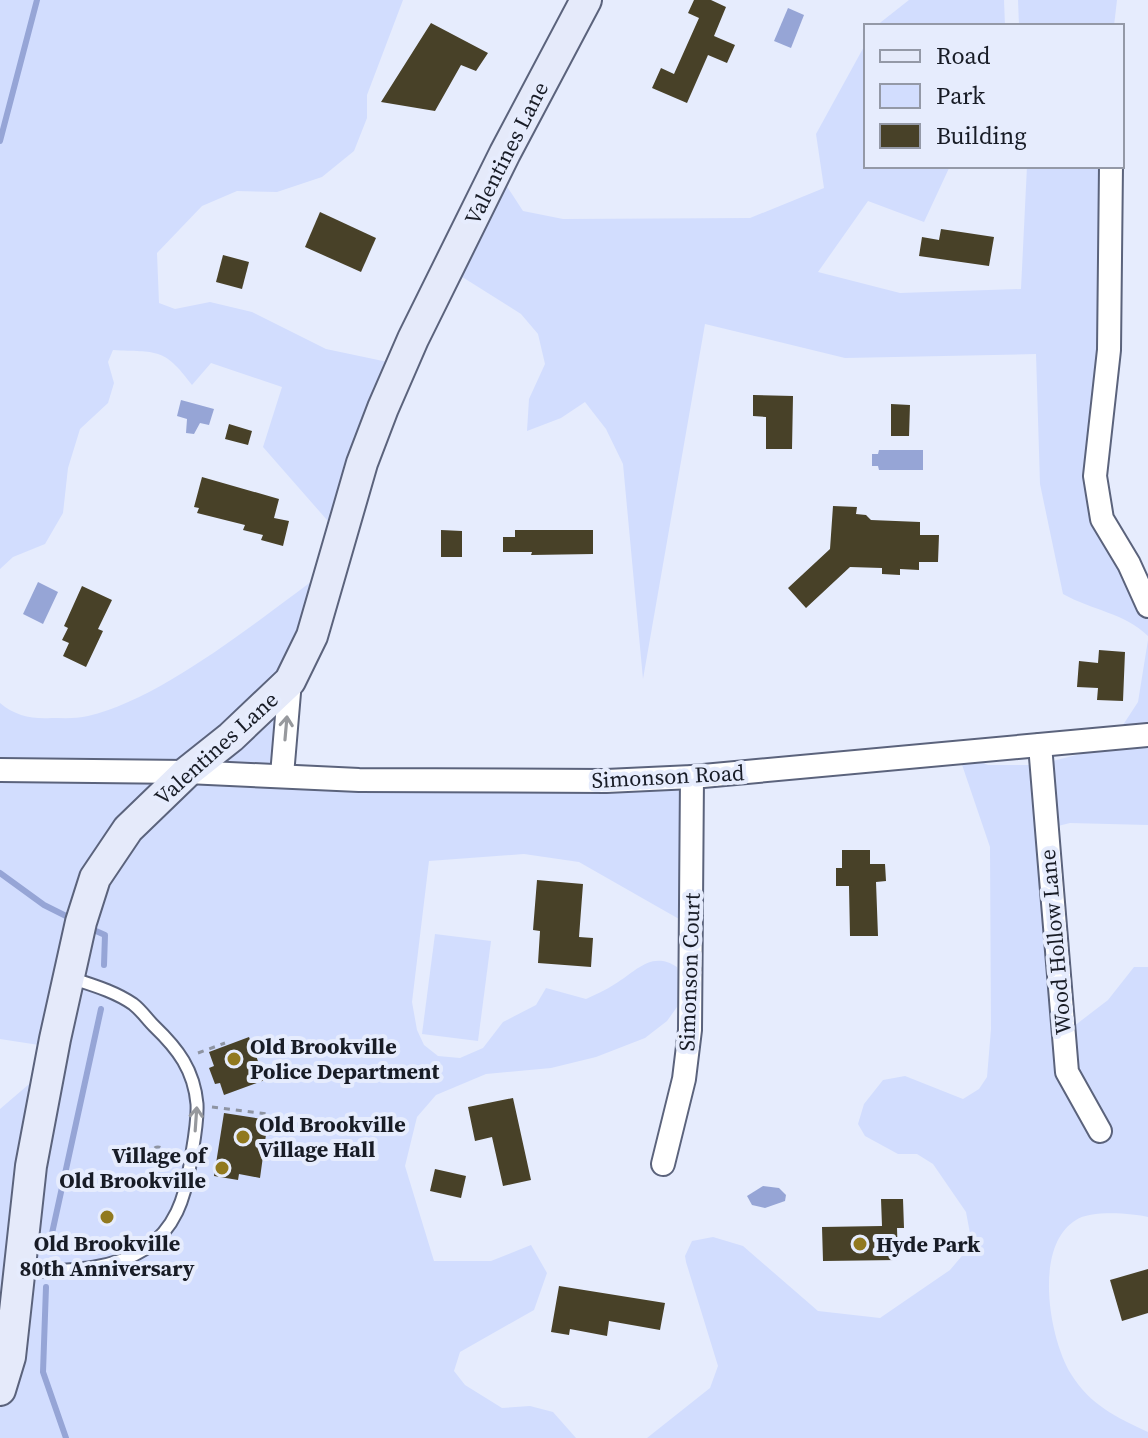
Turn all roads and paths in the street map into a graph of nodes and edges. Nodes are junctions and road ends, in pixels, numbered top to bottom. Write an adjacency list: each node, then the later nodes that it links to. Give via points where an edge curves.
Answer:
1 (586, 0): 4 (street, Valentines Lane, via 505,153 383,408 312,636)
2 (1111, 168): 3 (street, via 1109,350 1095,476 1102,519)
3 (1148, 606)
4 (290, 681): 8 (street, Valentines Lane); 9 (street, one-way to 4)
5 (1148, 735): 6 (street, Simonson Road)
6 (1040, 745): 10 (street, Simonson Road); 15 (street, Wood Hollow Lane, via 1067,1072)
7 (0, 770): 8 (street, Simonson Road)
8 (187, 772): 9 (street, Simonson Road); 11 (street, Valentines Lane, via 128,829 95,878)
9 (282, 775): 10 (street, Simonson Road, via 494,782)
10 (692, 777): 17 (street, Simonson Court, via 690,1030)
11 (69, 977): 13 (lane, via 133,1004); 18 (street, Valentines Lane, via 31,1166)
12 (225, 1043): 13 (path)
13 (183, 1059): 14 (lane)
14 (197, 1105): 16 (path, via 267,1114 271,1120); 18 (lane, one-way to 14, via 106,1264 158,1238 171,1224 186,1189)
15 (1100, 1131)
16 (263, 1154)
17 (663, 1164)
18 (19, 1272): 19 (street, Valentines Lane, via 10,1357)
19 (0, 1390)

